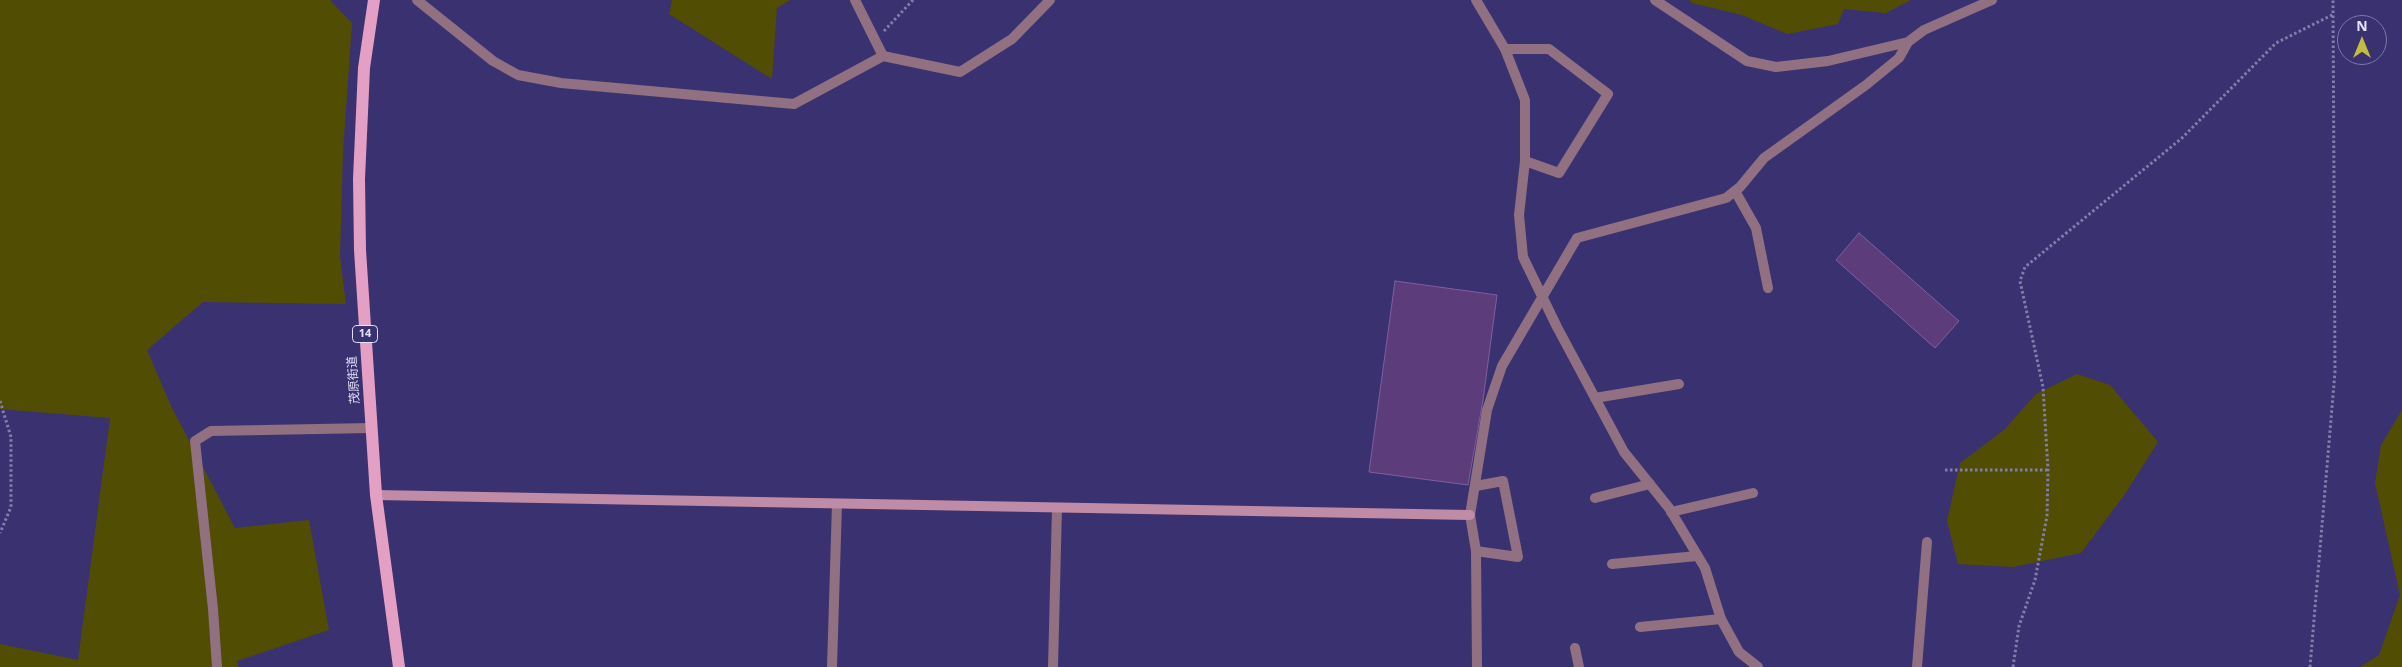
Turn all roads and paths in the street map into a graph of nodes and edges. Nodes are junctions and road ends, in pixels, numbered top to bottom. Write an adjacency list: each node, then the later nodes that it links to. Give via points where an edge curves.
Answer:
1 (374, 0): 22 (main road, 茂原街道 / 14, via 364,68 359,179)
2 (417, 0): 14 (street, via 493,61 518,75 561,83 794,104)
3 (855, 0): 11 (street)
4 (912, 0): 11 (path)
5 (1050, 0): 14 (street, via 1012,39 960,72)
6 (1476, 0): 13 (street)
7 (1655, 0): 12 (street, via 1747,61 1776,67 1828,61)
8 (1992, 0): 12 (street, via 1924,30)
9 (2333, 0): 10 (path)
10 (2334, 14): 24 (path, via 2276,43 2182,138 2025,267 2020,281 2043,388); 51 (path, via 2335,372)
11 (875, 41): 14 (street)
12 (1908, 42): 16 (street, via 1899,58 1866,86 1764,158)
13 (1505, 49): 15 (street, via 1526,100); 15 (street, via 1550,49 1608,94 1559,173)
14 (883, 56)
15 (1526, 161): 18 (street, via 1518,215 1523,257)
16 (1735, 191): 17 (street, via 1756,228); 18 (street, via 1726,198 1577,238)
17 (1768, 288)
18 (1542, 297): 20 (street); 26 (street, via 1502,366 1487,410)
19 (1679, 384): 20 (street)
20 (1595, 398): 25 (street, via 1624,452)
21 (0, 401): 34 (path, via 11,437 11,507)
22 (371, 428): 28 (main road, 茂原街道 / 14); 42 (street, via 211,431 195,440)
23 (1945, 470): 24 (path)
24 (2048, 470): 50 (path, via 2047,516 2035,580 2019,626)
25 (1650, 484): 29 (street); 32 (street)
26 (1476, 486): 33 (street); 36 (street, via 1503,481 1518,557)
27 (1754, 493): 32 (street)
28 (376, 495): 30 (street); 43 (main road, 茂原街道 / 14)
29 (1595, 498)
30 (837, 504): 31 (street); 44 (street)
31 (1056, 508): 33 (street); 45 (street)
32 (1671, 512): 37 (street)
33 (1470, 515): 36 (street)
34 (0, 533)
35 (1927, 542): 49 (street)
36 (1476, 551): 46 (street)
37 (1697, 556): 38 (street); 39 (street, via 1705,568)
38 (1612, 564)
39 (1721, 619): 40 (street); 48 (street, via 1739,652)
40 (1640, 627)
41 (1575, 648): 47 (street)
42 (217, 667)
43 (399, 667)
44 (832, 667)
45 (1053, 667)
46 (1477, 667)
47 (1579, 667)
48 (1758, 667)
49 (1917, 667)
50 (2013, 667)
51 (2310, 667)

